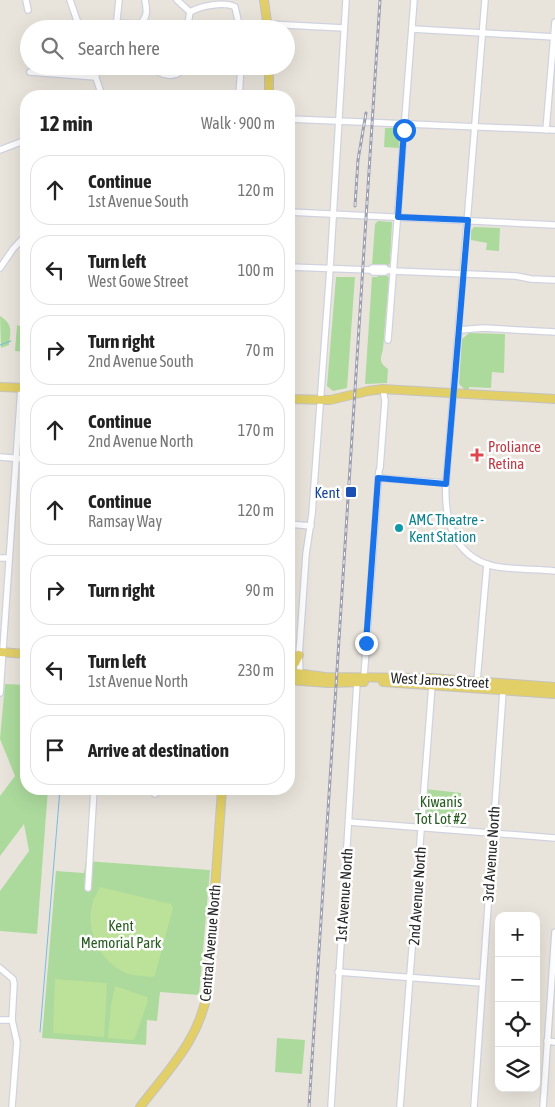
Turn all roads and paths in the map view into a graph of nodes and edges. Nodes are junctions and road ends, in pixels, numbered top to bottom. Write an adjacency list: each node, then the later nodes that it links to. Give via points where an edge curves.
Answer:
1 (26, 0): 10 (street)
2 (70, 0): 12 (street)
3 (119, 0): 13 (street)
4 (146, 0): 14 (street)
5 (177, 0): 11 (street)
6 (264, 0): 17 (main road)
7 (346, 0): 20 (street)
8 (414, 0): 21 (street)
9 (485, 0): 22 (street)
10 (28, 10)
11 (190, 12): 15 (street); 16 (street, via 230,5 235,7)
12 (77, 20)
13 (117, 20)
14 (143, 20)
15 (189, 20)
16 (238, 20)
17 (267, 20)
18 (555, 22): 23 (street)
19 (295, 27): 20 (street)
20 (344, 28): 32 (street)
21 (412, 29): 22 (street); 33 (street)
22 (482, 33): 23 (street); 34 (street)
23 (554, 37): 35 (street)
24 (70, 75): 27 (street)
25 (240, 75): 29 (street)
26 (269, 75): 30 (main road)
27 (96, 77): 28 (street)
28 (100, 90)
29 (239, 90)
30 (269, 90)
31 (295, 119): 32 (street)
32 (339, 121): 33 (street); 40 (street)
33 (404, 123): 34 (street); 41 (street)
34 (476, 126): 35 (street); 42 (street)
35 (546, 130): 36 (street)
36 (555, 130)
37 (20, 142): 38 (street)
38 (0, 150)
39 (295, 212): 40 (street)
40 (332, 214): 41 (street); 47 (street)
41 (398, 217): 42 (street); 48 (street)
42 (468, 220): 43 (street); 49 (street)
43 (555, 225)
44 (20, 241): 46 (street)
45 (295, 267): 47 (street)
46 (0, 268)
47 (330, 268): 48 (street); 60 (street)
48 (390, 270): 49 (street); 53 (street)
49 (463, 273): 50 (street); 51 (street)
50 (555, 280)
51 (459, 330): 52 (street); 57 (street)
52 (555, 332)
53 (388, 340)
54 (0, 388): 55 (main road)
55 (20, 388)
56 (383, 390): 57 (main road); 60 (main road); 65 (street, via 385,401)
57 (453, 394): 59 (main road); 66 (street)
58 (295, 399): 60 (main road)
59 (555, 399)
60 (321, 400): 68 (street)
61 (20, 424): 63 (street)
62 (0, 457): 63 (street)
63 (16, 459): 64 (street); 70 (street)
64 (20, 459)
65 (379, 472): 66 (street); 79 (street)
66 (446, 484): 71 (street, via 445,506 452,531 470,555)
67 (295, 525): 68 (street)
68 (311, 526): 75 (street)
69 (0, 558): 70 (street)
70 (9, 558): 73 (street)
71 (487, 564): 72 (street); 81 (street)
72 (555, 571)
73 (2, 652): 74 (main road); 87 (street)
74 (20, 654)
75 (299, 655): 76 (main road); 78 (street)
76 (295, 663)
77 (295, 673): 78 (main road, West James Street)
78 (300, 674): 79 (main road, West James Street)
79 (364, 677): 81 (main road, West James Street)
80 (295, 681): 82 (main road, West James Street, via 328,684)
81 (477, 681): 84 (main road); 85 (main road, West James Street)
82 (357, 682): 83 (main road, West James Street); 91 (street, 1st Avenue North)
83 (432, 685): 84 (main road, West James Street); 92 (street, 2nd Avenue North)
84 (447, 686): 86 (main road, West James Street)
85 (555, 688)
86 (503, 691): 88 (main road, West James Street); 93 (street, 3rd Avenue North)
87 (0, 693)
88 (555, 694)
89 (94, 795): 95 (street)
90 (222, 795): 107 (main road, Central Avenue North, via 205,1006 188,1044)
91 (348, 822): 92 (street); 98 (street, 1st Avenue North)
92 (422, 827): 93 (street); 99 (street, 2nd Avenue North)
93 (493, 833): 94 (street); 100 (street, 3rd Avenue North)
94 (555, 838)
95 (88, 888)
96 (555, 932): 101 (street)
97 (0, 968): 103 (street, via 13,979)
98 (338, 972): 99 (street); 108 (street, 1st Avenue North)
99 (411, 976): 100 (street); 109 (street, 2nd Avenue North)
100 (482, 982): 110 (street, 3rd Avenue North)
101 (552, 1004): 104 (street)
102 (0, 1020): 103 (street)
103 (12, 1020): 106 (street, via 17,1042)
104 (547, 1042): 105 (street); 111 (street)
105 (555, 1042)
106 (12, 1107)
107 (140, 1107)
108 (331, 1107)
109 (400, 1107)
110 (474, 1107)
111 (543, 1107)

